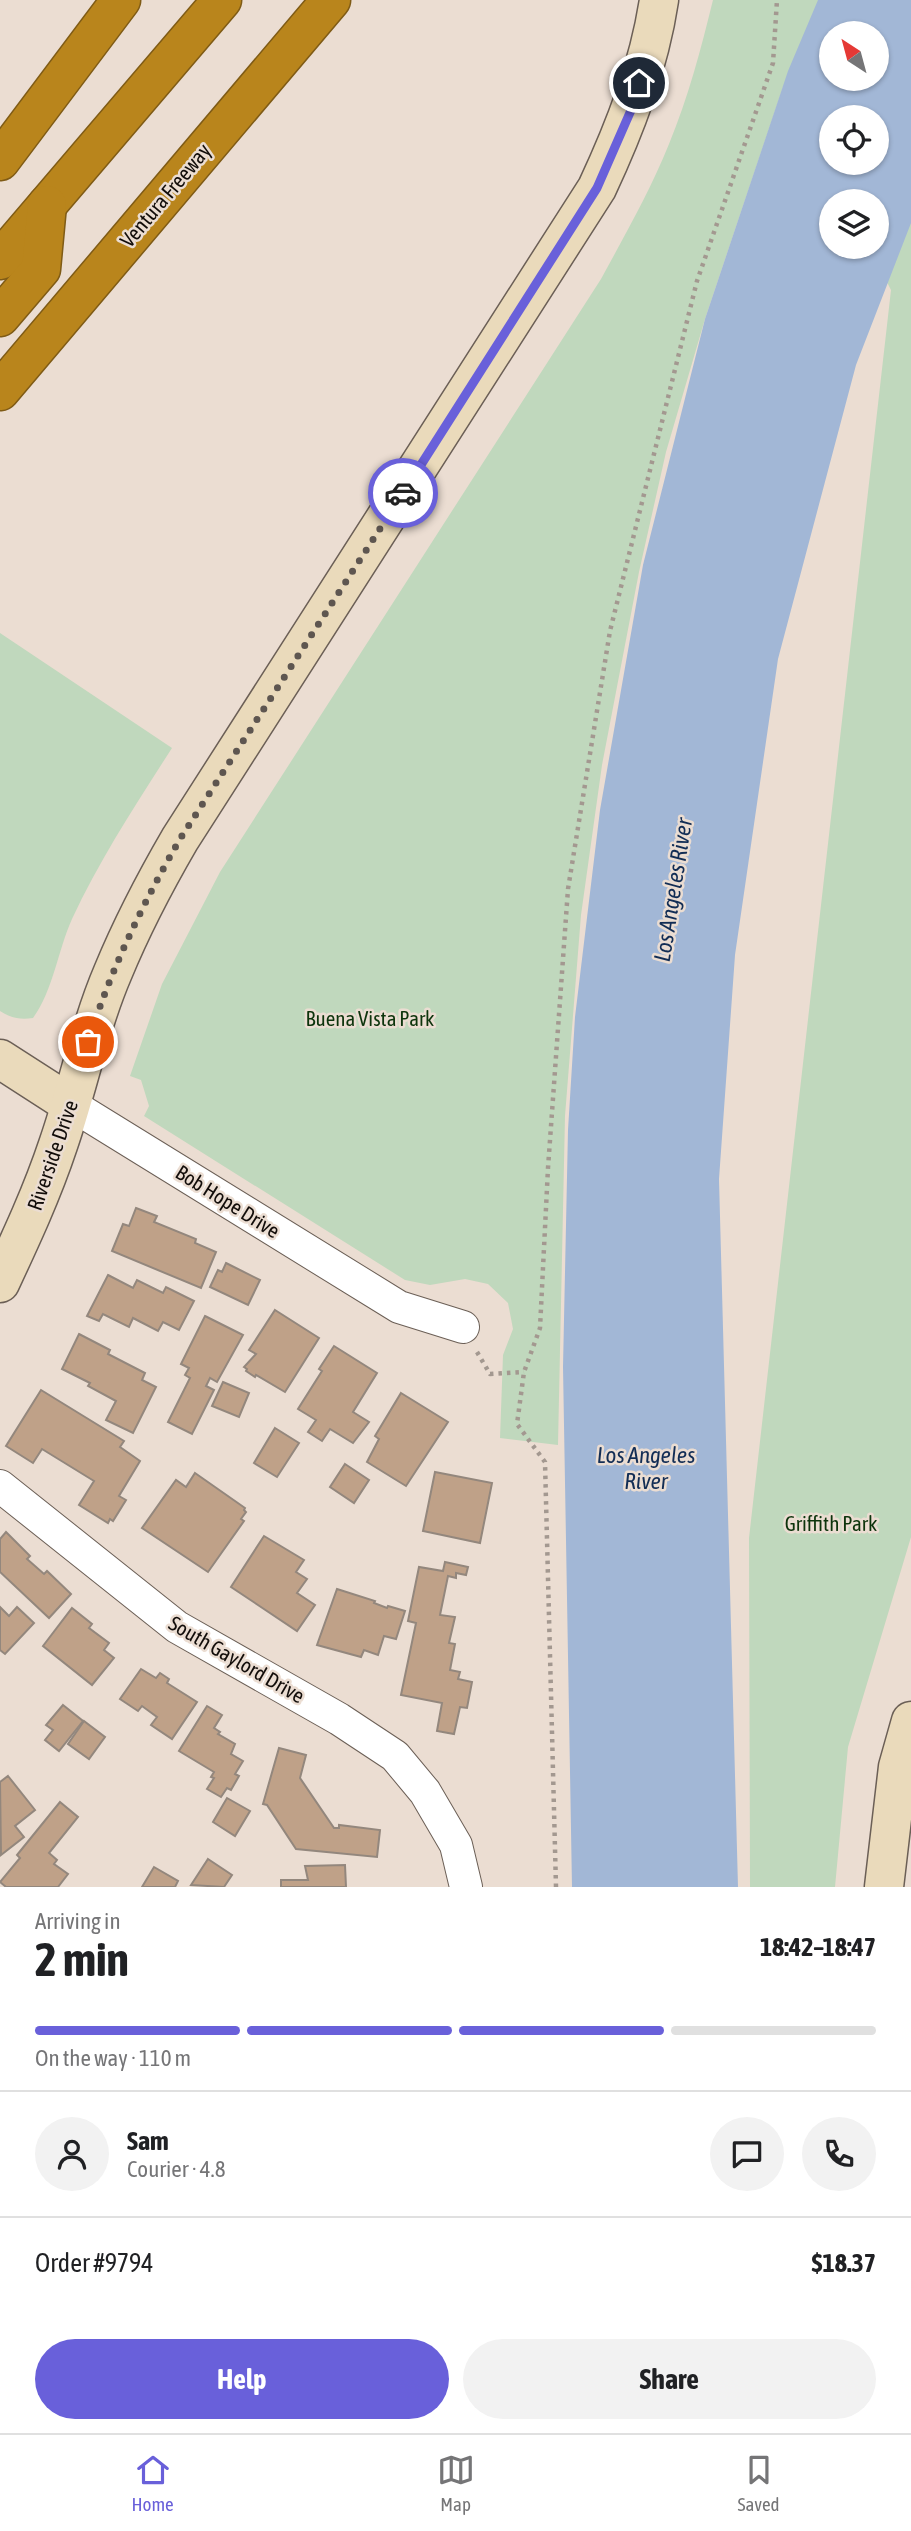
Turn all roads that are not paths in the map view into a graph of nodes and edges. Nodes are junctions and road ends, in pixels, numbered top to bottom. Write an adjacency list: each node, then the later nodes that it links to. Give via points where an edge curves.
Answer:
1 (121, 0): 5 (highway)
2 (222, 0): 6 (highway)
3 (331, 0): 9 (highway, Ventura Freeway)
4 (659, 0): 11 (main road, Riverside Drive, via 632,108 597,188 155,881 112,973)
5 (0, 161)
6 (47, 205): 7 (highway); 8 (highway, via 41,269)
7 (0, 260)
8 (0, 317)
9 (0, 391)
10 (0, 1059): 11 (main road, Bob Hope Drive)
11 (70, 1104): 12 (main road, Riverside Drive, via 31,1217); 13 (street, Bob Hope Drive, via 399,1307)
12 (0, 1283)
13 (463, 1327)
14 (0, 1486): 16 (street, South Gaylord Drive, via 177,1627 340,1718 395,1756 425,1792 456,1845)
15 (911, 1721): 17 (main road, via 898,1768)
16 (467, 1887)
17 (884, 1887)

